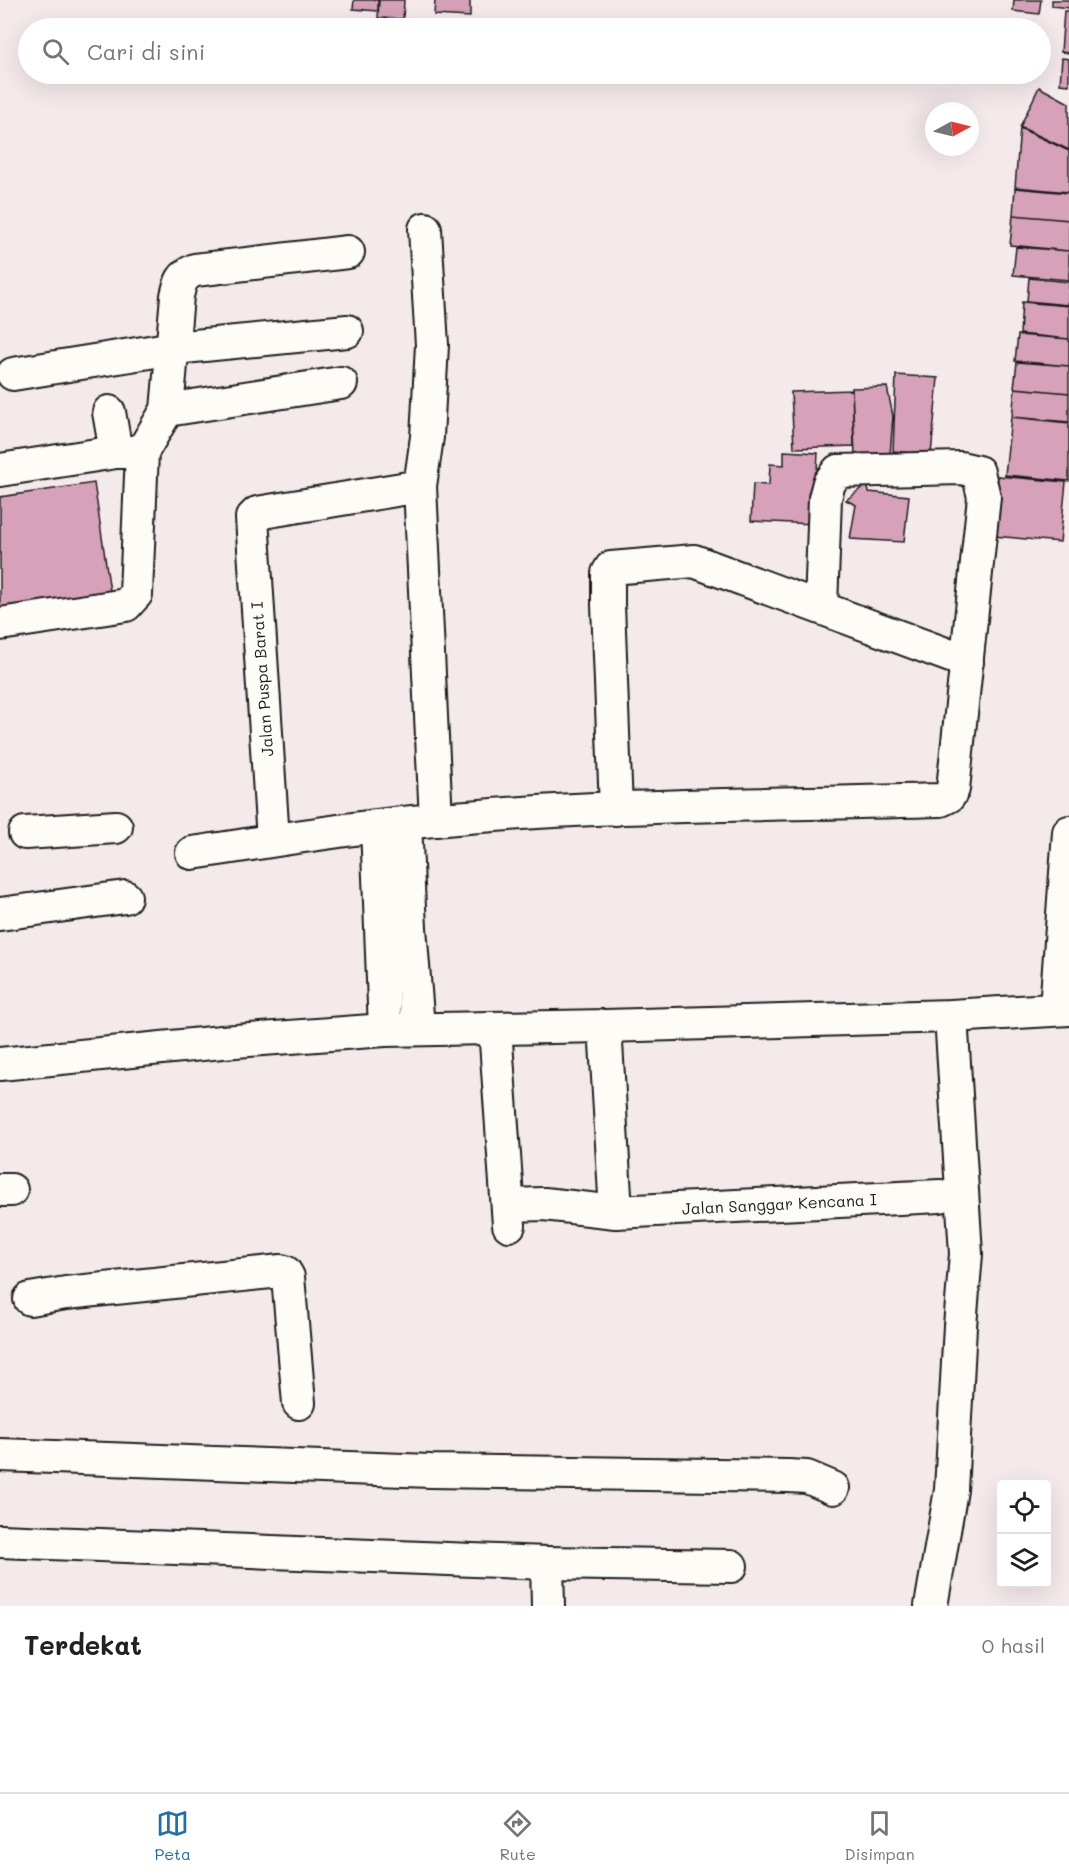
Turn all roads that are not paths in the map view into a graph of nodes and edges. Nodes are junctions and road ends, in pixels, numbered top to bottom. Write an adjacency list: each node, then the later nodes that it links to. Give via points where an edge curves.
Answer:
1 (425, 229): 11 (street, via 432,345 428,437)
2 (348, 252): 4 (street, via 186,274 177,296)
3 (347, 331): 4 (street)
4 (174, 348): 5 (street); 7 (street)
5 (13, 374)
6 (341, 383): 7 (street)
7 (167, 410): 9 (street)
8 (109, 412): 9 (street)
9 (129, 452): 10 (street); 13 (street, via 136,594 126,605)
10 (0, 470)
11 (420, 486): 16 (street); 21 (street, Jalan Puspa Barat I, via 256,513 252,518)
12 (821, 607): 14 (street); 14 (street, via 825,498 838,471 961,468 978,472 984,497); 15 (street, via 693,561 611,568 608,605)
13 (0, 624)
14 (967, 662): 15 (street, via 953,789 941,800)
15 (616, 809): 16 (street)
16 (436, 820): 17 (street)
17 (391, 824): 21 (street); 28 (street, via 410,928); 30 (street)
18 (116, 827): 20 (street)
19 (1069, 832): 25 (street)
20 (25, 833)
21 (273, 840): 22 (street)
22 (192, 853)
23 (125, 897): 24 (street)
24 (0, 914)
25 (1062, 1009): 26 (street)
26 (951, 1016): 27 (street); 42 (street, via 966,1254 951,1490)
27 (605, 1026): 29 (street); 33 (street)
28 (418, 1028): 29 (street); 30 (street)
29 (495, 1028): 33 (street, Jalan Sanggar Kencana I, via 508,1215 544,1204)
30 (385, 1030): 31 (street)
31 (0, 1064)
32 (940, 1196): 33 (street, Jalan Sanggar Kencana I)
33 (616, 1212)
34 (30, 1299): 35 (street, via 281,1271 288,1277)
35 (299, 1403)
36 (0, 1455): 37 (street, via 431,1471 788,1476 807,1478)
37 (832, 1488)
38 (0, 1541): 39 (street)
39 (547, 1563): 40 (street); 41 (street)
40 (731, 1566)
41 (548, 1606)
42 (931, 1606)

